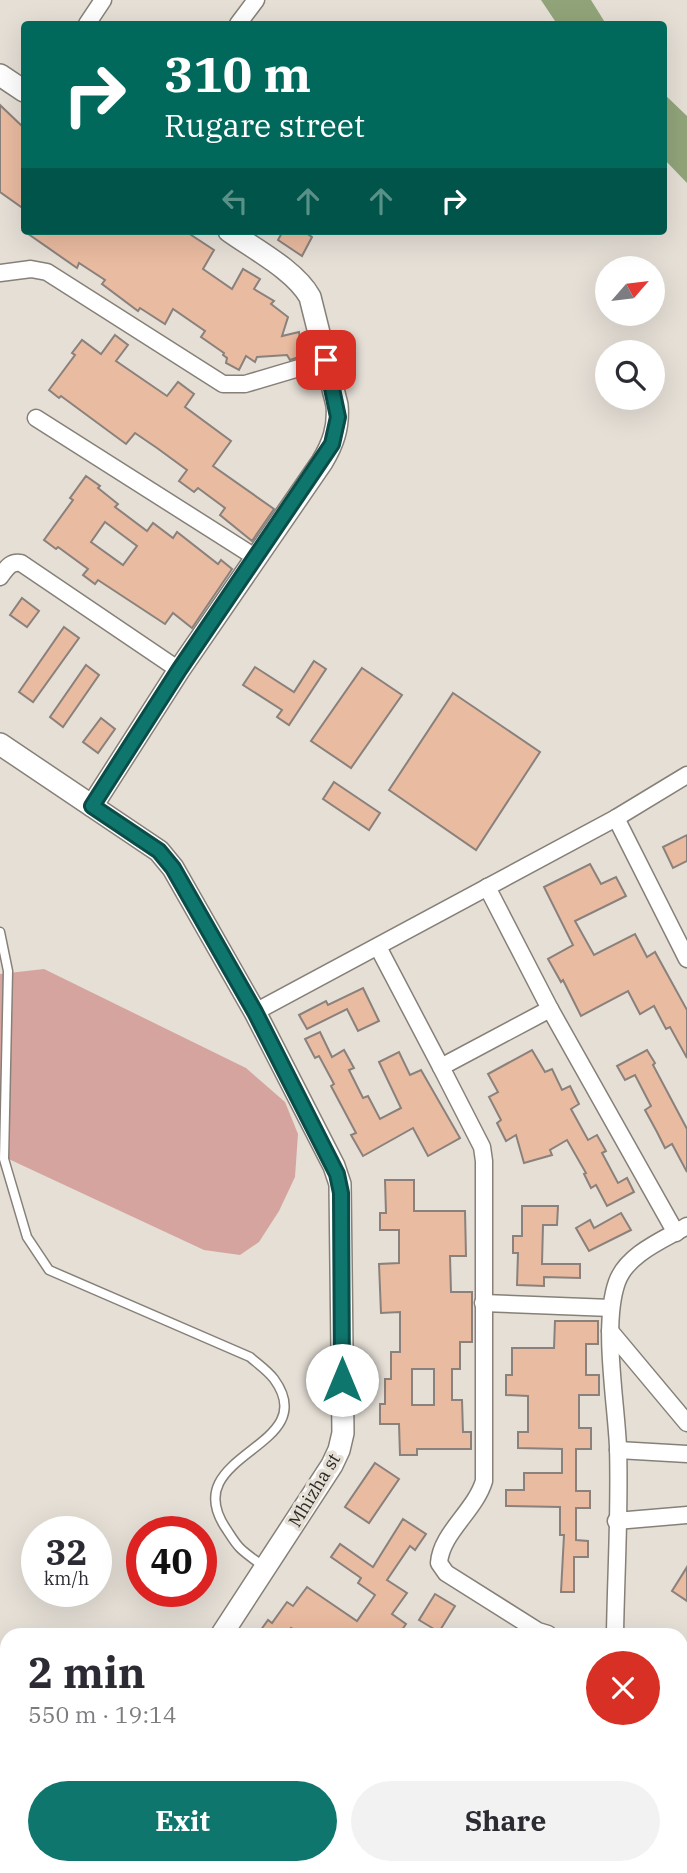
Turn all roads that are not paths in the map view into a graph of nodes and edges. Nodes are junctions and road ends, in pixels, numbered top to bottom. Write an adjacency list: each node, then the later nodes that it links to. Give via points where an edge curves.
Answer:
1 (103, 0): 3 (street)
2 (256, 0): 4 (street)
3 (89, 21)
4 (240, 21)
5 (0, 75): 6 (street)
6 (21, 89)
7 (242, 235): 9 (street, via 306,291)
8 (0, 273): 9 (street, via 47,272 223,384 245,384)
9 (326, 360): 11 (street, via 338,417 332,444)
10 (36, 418): 11 (street)
11 (255, 558): 13 (street)
12 (0, 577): 13 (street, via 8,566 21,563)
13 (179, 670): 16 (street)
14 (0, 744): 16 (street, Mhizha st)
15 (687, 775): 17 (street)
16 (92, 806): 24 (street, Mhizha st, via 159,851 173,868)
17 (616, 818): 18 (street); 20 (street)
18 (487, 887): 21 (street); 23 (street)
19 (0, 932): 35 (lane, via 8,971 4,1159 27,1237 49,1270 250,1357 273,1378 285,1409 279,1427 220,1479 214,1502 218,1518 239,1547)
20 (683, 941): 22 (street)
21 (378, 947): 24 (street); 25 (street)
22 (687, 959)
23 (550, 1009): 25 (street); 26 (street)
24 (255, 1012): 35 (street, Mhizha st, via 334,1166 341,1193 343,1433 332,1465)
25 (441, 1066): 27 (street, via 482,1147)
26 (681, 1230): 28 (street, via 626,1266 617,1280)
27 (483, 1303): 28 (street); 37 (street, via 484,1481 480,1494 440,1551 439,1563 446,1573)
28 (611, 1308): 29 (street)
29 (610, 1331): 30 (street); 31 (street)
30 (687, 1423)
31 (618, 1450): 32 (street); 34 (street)
32 (687, 1454)
33 (687, 1515): 34 (street)
34 (617, 1521): 38 (street)
35 (265, 1568): 36 (street, Mhizha st)
36 (226, 1628)
37 (533, 1628)
38 (615, 1628)

